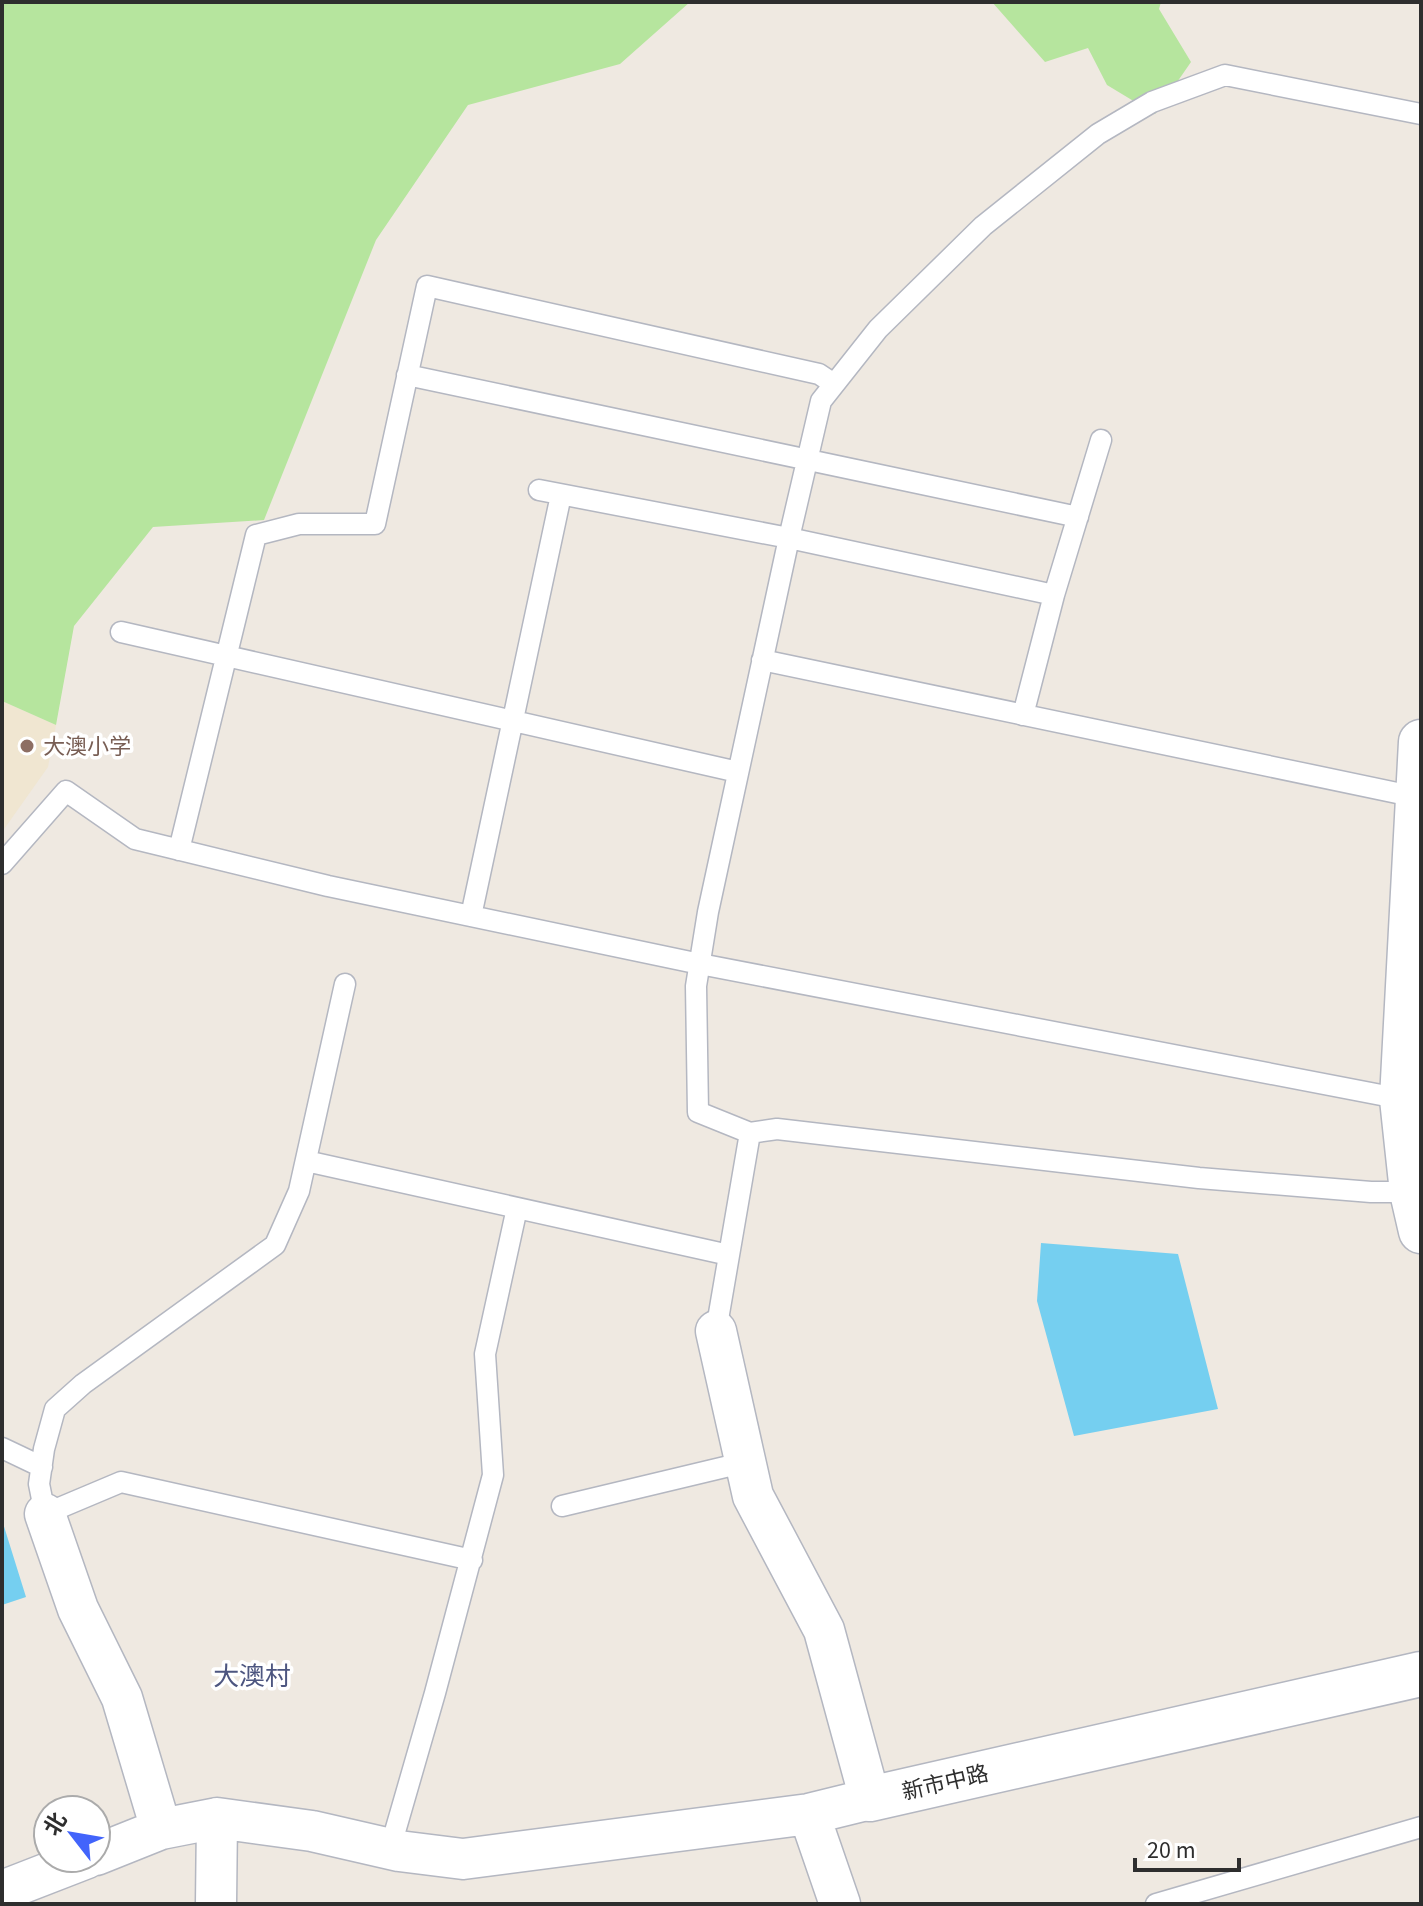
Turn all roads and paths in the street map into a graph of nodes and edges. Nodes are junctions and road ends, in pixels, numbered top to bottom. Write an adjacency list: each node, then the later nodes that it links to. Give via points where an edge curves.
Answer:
1 (1421, 114): 3 (lane, via 1225,75 1152,102 1098,134 983,226 878,329)
2 (407, 375): 3 (lane, via 427,286 819,374); 5 (lane); 12 (lane, via 375,524 299,524 256,535)
3 (834, 384): 5 (lane, via 821,401)
4 (1101, 440): 8 (lane)
5 (807, 460): 8 (lane); 9 (lane)
6 (539, 490): 7 (lane)
7 (561, 495): 9 (lane); 20 (lane)
8 (1078, 517): 10 (lane)
9 (789, 538): 10 (lane); 13 (lane)
10 (1054, 595): 14 (lane)
11 (121, 632): 12 (lane)
12 (226, 657): 16 (lane); 18 (lane)
13 (762, 660): 14 (lane); 16 (lane)
14 (1023, 715): 17 (lane)
15 (1421, 742): 17 (street)
16 (738, 772): 21 (lane)
17 (1420, 798): 23 (street)
18 (179, 850): 19 (lane, via 135,839 66,791); 20 (lane)
19 (2, 864)
20 (471, 916): 21 (lane)
21 (700, 964): 23 (lane); 24 (lane, via 698,1112)
22 (345, 984): 25 (lane)
23 (1402, 1099): 26 (street)
24 (750, 1133): 26 (lane, via 777,1129 1199,1178 1371,1192); 28 (lane)
25 (306, 1161): 27 (lane); 32 (lane, via 275,1245 55,1409)
26 (1418, 1205)
27 (517, 1208): 28 (lane); 35 (lane, via 485,1354 493,1475)
28 (729, 1255): 29 (lane)
29 (716, 1331): 31 (street)
30 (2, 1448): 32 (lane)
31 (746, 1462): 33 (lane); 37 (street, via 753,1496 824,1630)
32 (42, 1467): 34 (lane, via 39,1484)
33 (562, 1506)
34 (45, 1514): 35 (lane, via 121,1482); 41 (street, via 78,1609 122,1698)
35 (472, 1560): 43 (lane)
36 (1421, 1674): 37 (street, 新市中路)
37 (870, 1799): 38 (street, 新市中路)
38 (809, 1814): 43 (street, 新市中路, via 463,1859); 47 (street)
39 (217, 1818): 41 (street, 新市中路); 43 (street, 新市中路); 46 (street)
40 (1421, 1827): 48 (lane)
41 (161, 1829): 42 (street, 新市中路)
42 (112, 1849)
43 (390, 1849)
44 (46, 1874): 45 (street)
45 (2, 1891)
46 (216, 1904)
47 (840, 1904)
48 (1156, 1904)

